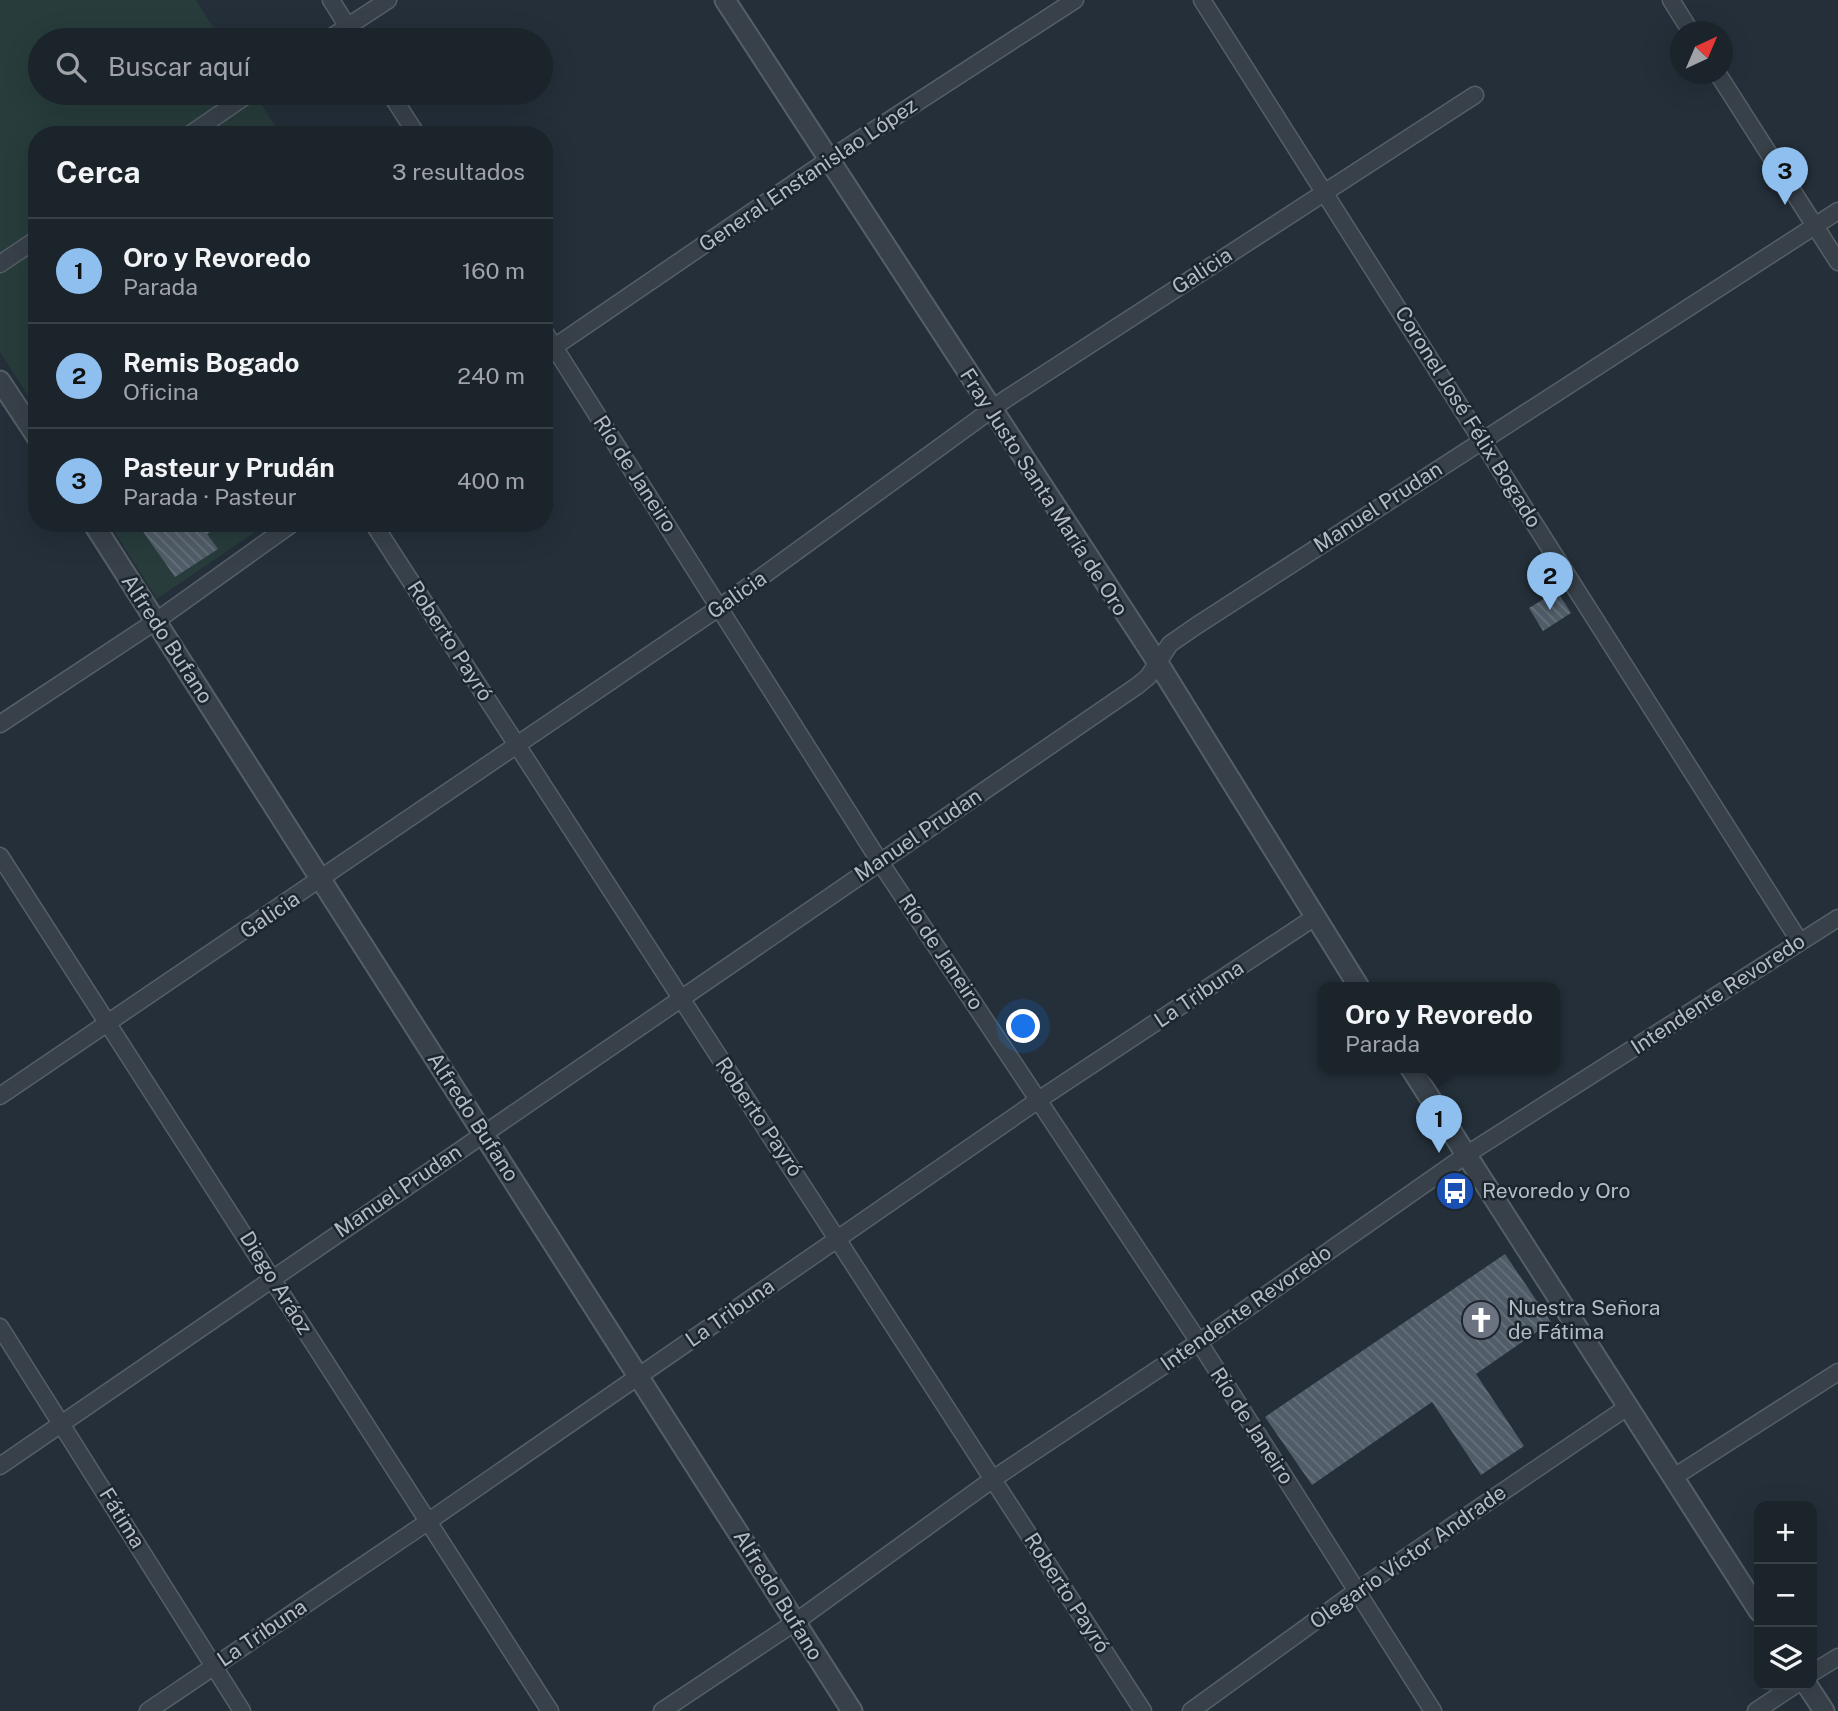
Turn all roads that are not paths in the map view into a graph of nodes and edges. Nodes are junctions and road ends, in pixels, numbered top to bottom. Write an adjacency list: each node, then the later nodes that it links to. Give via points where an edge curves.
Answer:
1 (331, 0): 8 (street)
2 (388, 0): 9 (street)
3 (725, 0): 16 (street, Fray Justo Santa María de Oro)
4 (1075, 0): 16 (street, General Enstanislao López)
5 (1202, 0): 17 (street, Coronel José Félix Bogado)
6 (1671, 0): 7 (street)
7 (1684, 21)
8 (349, 28)
9 (357, 28)
10 (1724, 84): 19 (street)
11 (1475, 95): 17 (street, Galicia)
12 (233, 105): 14 (street)
13 (398, 105): 15 (street)
14 (202, 126)
15 (411, 126)
16 (828, 160): 23 (street, General Enstanislao López); 26 (street, Fray Justo Santa María de Oro)
17 (1325, 191): 26 (street, Galicia); 28 (street, Coronel José Félix Bogado)
18 (1838, 211): 19 (street, Manuel Prudan)
19 (1815, 226): 21 (street); 28 (street, Manuel Prudan)
20 (28, 245): 22 (street)
21 (1838, 262)
22 (0, 264)
23 (553, 348)
24 (553, 357): 32 (street, Río de Janeiro)
25 (0, 381): 27 (street)
26 (991, 411): 32 (street, Galicia); 34 (street, Fray Justo Santa María de Oro)
27 (28, 423)
28 (1482, 440): 34 (street, Manuel Prudan, via 1196,626 1170,644); 42 (street, Coronel José Félix Bogado)
29 (99, 532): 33 (street, Alfredo Bufano)
30 (280, 532): 33 (street)
31 (379, 532): 36 (street, Roberto Payró)
32 (720, 607): 36 (street, Galicia); 38 (street, Río de Janeiro)
33 (156, 621): 35 (street); 39 (street, Alfredo Bufano)
34 (1158, 663): 38 (street, Manuel Prudan, via 1137,686); 40 (street, Fray Justo Santa María de Oro)
35 (0, 724)
36 (518, 747): 39 (street, Galicia); 44 (street, Roberto Payró)
37 (0, 856): 45 (street, Diego Aráoz)
38 (880, 862): 44 (street, Manuel Prudan); 48 (street, Río de Janeiro)
39 (321, 880): 45 (street, Galicia); 49 (street, Alfredo Bufano)
40 (1315, 917): 43 (street, Fray Justo Santa María de Oro); 48 (street, La Tribuna)
41 (1838, 918): 42 (street, Intendente Revoredo)
42 (1800, 942): 50 (street, Intendente Revoredo)
43 (1356, 982)
44 (680, 998): 49 (street, Manuel Prudan); 51 (street, Roberto Payró)
45 (108, 1023): 47 (street, Galicia); 52 (street, Diego Aráoz)
46 (1414, 1073): 50 (street)
47 (0, 1096)
48 (1040, 1099): 51 (street, La Tribuna); 54 (street, Río de Janeiro)
49 (482, 1133): 52 (street, Manuel Prudan); 56 (street, Alfredo Bufano)
50 (1466, 1155): 54 (street, Intendente Revoredo); 57 (street)
51 (839, 1238): 56 (street, La Tribuna); 61 (street, Roberto Payró)
52 (272, 1277): 58 (street, Manuel Prudan); 62 (street, Diego Aráoz)
53 (0, 1327): 58 (street, Fátima)
54 (1199, 1342): 61 (street, Intendente Revoredo); 63 (street, Río de Janeiro)
55 (1838, 1372): 60 (street)
56 (640, 1375): 62 (street, La Tribuna); 65 (street, Alfredo Bufano)
57 (1629, 1406): 60 (street); 63 (street, Olegario Víctor Andrade)
58 (63, 1424): 59 (street, Manuel Prudan); 67 (street, Fátima)
59 (0, 1466)
60 (1674, 1477): 64 (street)
61 (993, 1479): 65 (street, Intendente Revoredo); 76 (street, Roberto Payró)
62 (426, 1523): 67 (street, La Tribuna); 73 (street, Diego Aráoz)
63 (1358, 1590): 77 (street, Olegario Víctor Andrade); 78 (street, Río de Janeiro)
64 (1754, 1603)
65 (794, 1623): 74 (street, Intendente Revoredo); 75 (street, Alfredo Bufano)
66 (1838, 1657): 68 (street)
67 (214, 1665): 71 (street, La Tribuna); 72 (street, Fátima)
68 (1817, 1671)
69 (1788, 1690): 79 (street)
70 (1810, 1690): 80 (street)
71 (148, 1711)
72 (242, 1711)
73 (550, 1711)
74 (662, 1711)
75 (852, 1711)
76 (1143, 1711)
77 (1191, 1711)
78 (1433, 1711)
79 (1756, 1711)
80 (1824, 1711)

